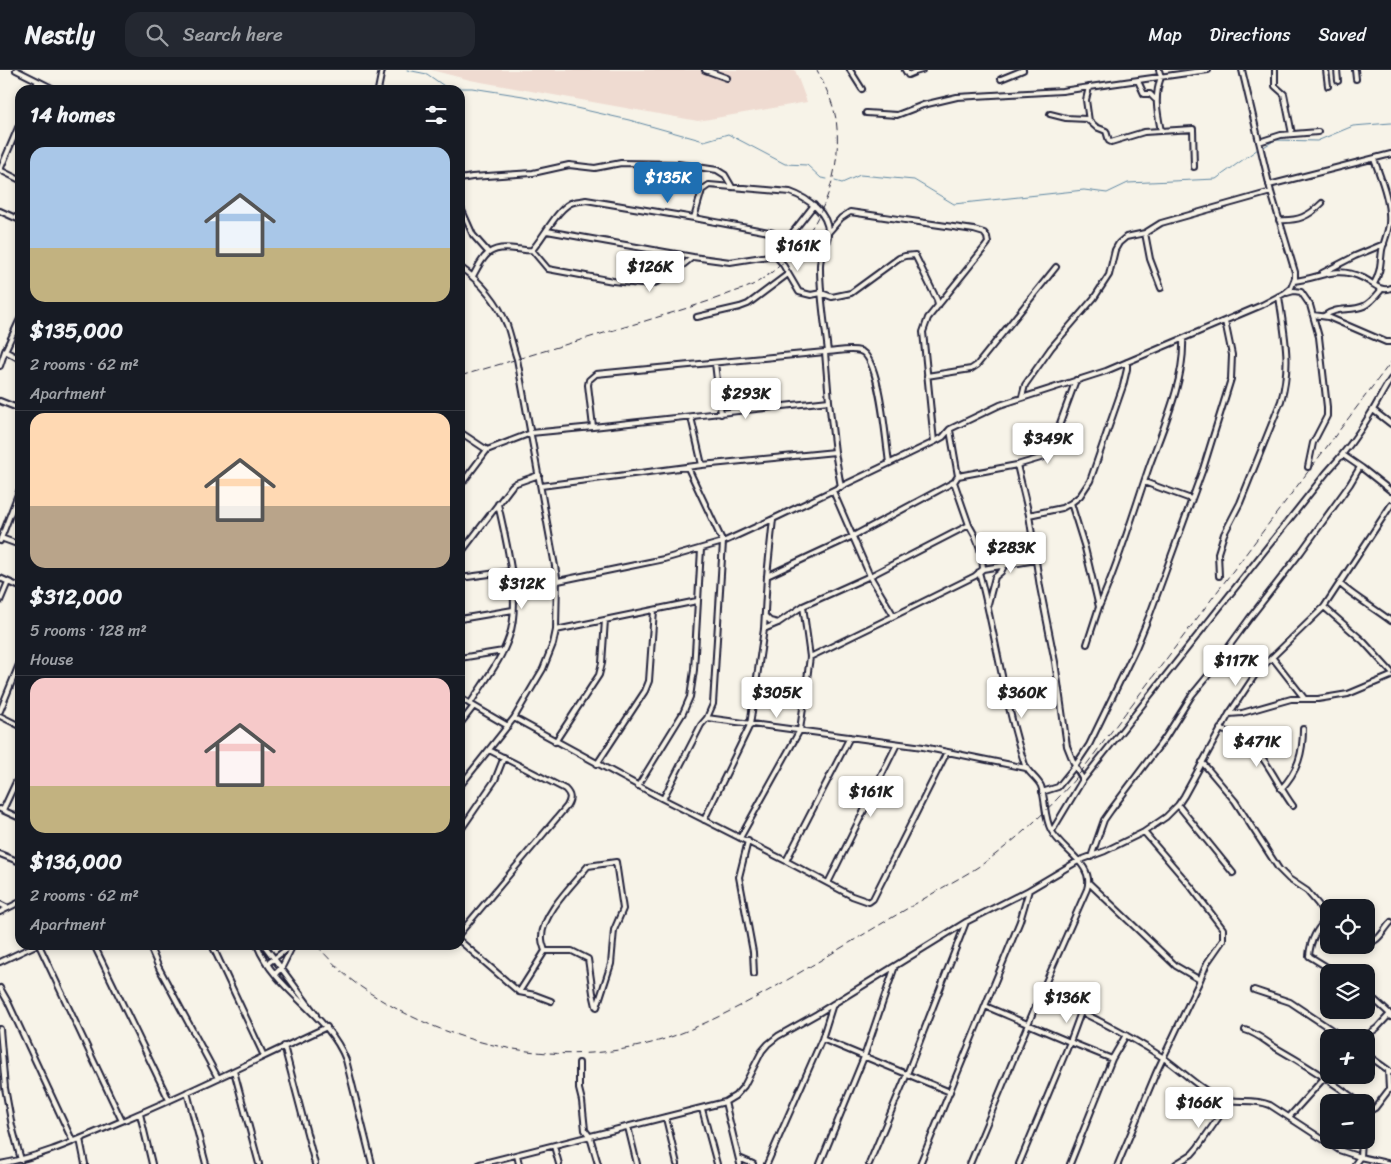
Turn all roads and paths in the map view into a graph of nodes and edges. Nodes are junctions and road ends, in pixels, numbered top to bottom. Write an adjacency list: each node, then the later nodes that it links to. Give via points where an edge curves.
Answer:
1 (16, 70): 19 (street)
2 (382, 70): 24 (street)
3 (705, 70): 16 (street)
4 (850, 70): 27 (street)
5 (905, 70): 6 (street, via 908,75)
6 (922, 70)
7 (1023, 70): 17 (street)
8 (1159, 70): 15 (street)
9 (1208, 70): 15 (street)
10 (1242, 70): 36 (street)
11 (1275, 70): 34 (street, via 1275,86 1284,94)
12 (1326, 70): 25 (street)
13 (1337, 70): 21 (street)
14 (1355, 70): 18 (street)
15 (1161, 77): 20 (street); 28 (street)
16 (727, 78)
17 (1001, 78)
18 (1356, 79)
19 (38, 81): 22 (street); 23 (street)
20 (1138, 81): 26 (street); 28 (street, via 1144,94 1154,96)
21 (1338, 82)
22 (36, 85)
23 (46, 85)
24 (379, 85)
25 (1328, 86)
26 (1090, 87): 29 (street, via 957,97 897,115); 31 (street, via 1086,100)
27 (862, 89)
28 (1156, 102): 32 (street)
29 (866, 113)
30 (1050, 114): 31 (street)
31 (1089, 120): 32 (street, via 1106,131 1111,142)
32 (1161, 131): 39 (street, via 1193,129)
33 (1318, 132): 34 (street)
34 (1292, 134): 36 (street)
35 (15, 135): 40 (street)
36 (1259, 143): 43 (street)
37 (1391, 154): 38 (street)
38 (1374, 159): 43 (street); 45 (street)
39 (1194, 167)
40 (0, 170): 41 (street)
41 (15, 178)
42 (465, 178): 44 (street, via 533,173 569,165 595,168 621,163 678,164 718,170)
43 (1269, 185): 47 (street)
44 (732, 187): 49 (street, via 790,192); 53 (street, via 705,187)
45 (1384, 191): 46 (street); 58 (street, via 1389,209)
46 (1390, 191)
47 (1271, 192): 54 (street); 57 (street, via 1161,223)
48 (1322, 203): 54 (street, via 1303,218)
49 (814, 205): 56 (street, via 821,212); 61 (street)
50 (0, 210): 52 (street)
51 (465, 214): 60 (street, via 473,234)
52 (15, 218)
53 (694, 218): 55 (street, via 596,201 574,201 562,208); 61 (street, via 773,234 778,240)
54 (1279, 220): 68 (street, via 1295,272)
55 (547, 231): 59 (street); 62 (street)
56 (828, 233): 73 (street, via 820,260); 77 (street, via 850,212 984,233 988,243)
57 (1145, 233): 70 (street); 94 (street, via 1126,237 1119,243 1109,275 1094,298 1051,348 1025,385)
58 (1384, 244): 67 (street); 69 (street, via 1381,268)
59 (532, 250): 60 (street, via 502,248); 62 (street, via 548,268 613,282 641,284 652,284 668,277)
60 (488, 252): 66 (street)
61 (775, 255): 62 (street, via 730,262); 65 (street)
62 (693, 257)
63 (1056, 267): 91 (street, via 977,365 971,369)
64 (465, 270): 66 (street)
65 (788, 274): 73 (street, via 802,294); 80 (street, via 740,308)
66 (473, 276): 104 (street, via 491,296 507,326 517,359)
67 (1316, 276): 68 (street); 69 (street, via 1345,272)
68 (1294, 281): 74 (street); 75 (street)
69 (1374, 284): 72 (street)
70 (1161, 288)
71 (1391, 288): 72 (street)
72 (1382, 289): 79 (street, via 1366,305 1331,311)
73 (822, 292): 77 (street, via 832,297 852,293 899,258 912,254 917,258); 86 (street)
74 (1301, 292): 75 (street); 78 (street)
75 (1285, 293): 76 (street)
76 (1279, 296): 81 (street); 145 (street, via 1288,358 1286,384 1240,503 1224,534 1218,553)
77 (938, 306): 91 (street, via 928,318 923,332)
78 (1313, 316): 79 (street); 113 (street, via 1319,337 1326,416 1313,443)
79 (1324, 316): 84 (street)
80 (697, 318)
81 (1225, 321): 83 (street); 125 (street, via 1232,355 1232,380)
82 (15, 329): 85 (street)
83 (1183, 339): 88 (street); 120 (street, via 1184,352 1178,380)
84 (1391, 342)
85 (4, 351): 87 (street); 90 (street)
86 (826, 352): 89 (street); 96 (street); 110 (street, via 859,350 868,357 877,379)
87 (15, 356)
88 (1127, 362): 92 (street); 127 (street, via 1123,386 1090,480)
89 (716, 363): 99 (street); 102 (street, via 596,374 588,385)
90 (0, 366)
91 (928, 376): 106 (street)
92 (1076, 380): 94 (street); 112 (street, via 1049,451 1044,457)
93 (1391, 380): 98 (street)
94 (1022, 397): 103 (street)
95 (0, 401): 97 (street)
96 (829, 401): 99 (street); 108 (street)
97 (15, 407)
98 (1373, 410): 101 (street); 109 (street)
99 (721, 414): 100 (street)
100 (691, 417): 102 (street); 111 (street)
101 (1391, 424)
102 (593, 427): 104 (street)
103 (950, 430): 106 (street); 117 (street)
104 (531, 434): 107 (street); 116 (street)
105 (465, 435): 107 (street)
106 (934, 442): 110 (street)
107 (487, 450): 118 (street)
108 (835, 452): 111 (street); 122 (street)
109 (1343, 455): 114 (street); 202 (street)
110 (889, 464): 122 (street)
111 (702, 465): 115 (street)
112 (1017, 465): 117 (street); 130 (street)
113 (1308, 467)
114 (1360, 467): 124 (street); 219 (street, via 1108,815)
115 (688, 468): 121 (street); 135 (street)
116 (539, 475): 121 (street); 128 (street, via 516,482)
117 (958, 476): 119 (street)
118 (465, 479)
119 (954, 482): 132 (street); 133 (street)
120 (1144, 482): 125 (street); 157 (street)
121 (541, 486): 148 (street)
122 (842, 487): 123 (street)
123 (833, 491): 131 (street); 133 (street)
124 (1391, 491)
125 (1191, 499): 199 (street, via 1136,648 1089,745)
126 (15, 502): 134 (street)
127 (1071, 503): 130 (street); 157 (street)
128 (498, 504): 137 (street); 142 (street)
129 (1391, 505): 150 (street)
130 (1029, 515): 139 (street)
131 (773, 519): 135 (street); 143 (street)
132 (969, 525): 141 (street, via 978,539 983,560); 144 (street)
133 (852, 536): 143 (street); 144 (street)
134 (1, 539): 136 (street)
135 (722, 542): 138 (street); 184 (street, via 713,704)
136 (15, 544)
137 (465, 547)
138 (701, 549): 148 (street, via 656,561); 154 (street)
139 (1036, 560): 140 (street); 199 (street, via 1056,662 1067,746)
140 (1004, 566): 141 (street); 160 (street, via 995,577)
141 (981, 570): 160 (street); 162 (street, via 976,576)
142 (512, 571): 146 (street); 152 (street)
143 (767, 576): 161 (street)
144 (870, 576): 155 (street); 162 (street)
145 (1219, 576)
146 (465, 577)
147 (0, 578): 149 (street)
148 (557, 579): 152 (street); 168 (street)
149 (8, 582): 151 (street); 153 (street)
150 (1340, 584): 156 (street); 165 (street)
151 (15, 585)
152 (513, 585): 158 (street)
153 (0, 601)
154 (697, 601): 159 (street); 204 (street, via 694,670 687,706)
155 (803, 606): 166 (street); 172 (street)
156 (1324, 607): 173 (street); 175 (street, via 1362,641)
157 (1099, 608): 169 (street)
158 (513, 610): 163 (street); 170 (street, via 513,624)
159 (654, 610): 164 (street); 198 (street, via 649,681)
160 (987, 611): 200 (street)
161 (765, 616): 166 (street); 167 (street)
162 (894, 616): 172 (street)
163 (465, 618)
164 (605, 620): 168 (street); 192 (street, via 599,675)
165 (1391, 621)
166 (778, 623): 167 (street)
167 (764, 629): 186 (street)
168 (556, 630): 183 (street, via 543,669)
169 (1087, 644)
170 (503, 651): 171 (street); 178 (street)
171 (465, 657)
172 (810, 657): 190 (street)
173 (1272, 657): 176 (street); 180 (street)
174 (15, 674): 179 (street)
175 (1391, 674): 176 (street, via 1348,694 1332,698)
176 (1304, 698): 180 (street)
177 (465, 701): 178 (street)
178 (472, 705): 182 (street); 187 (street)
179 (0, 711)
180 (1229, 714): 189 (street)
181 (0, 716): 185 (street)
182 (465, 716)
183 (514, 718): 187 (street); 192 (street)
184 (707, 718): 186 (street); 207 (street)
185 (15, 724)
186 (750, 725): 190 (street); 212 (street)
187 (508, 726): 194 (street)
188 (1303, 728): 205 (street, via 1299,764)
189 (1220, 729): 197 (street); 205 (street, via 1248,742 1262,757)
190 (800, 730): 191 (street); 216 (street)
191 (850, 737): 193 (street); 221 (street)
192 (555, 742): 198 (street)
193 (897, 744): 195 (street); 225 (street)
194 (489, 750): 196 (street); 201 (street)
195 (947, 752): 200 (street); 225 (street, via 871,901 857,899)
196 (504, 758): 213 (street, via 495,780); 234 (street, via 565,789 570,800)
197 (1202, 762): 208 (street); 229 (street, via 1235,801 1279,869 1307,891)
198 (597, 764): 204 (street)
199 (1075, 766): 202 (street); 206 (street, via 1058,787)
200 (1026, 768): 206 (street)
201 (465, 780)
202 (1082, 781): 214 (street)
203 (15, 784): 210 (street)
204 (638, 786): 207 (street)
205 (1281, 789): 209 (street)
206 (1042, 792): 214 (street)
207 (663, 799): 212 (street)
208 (1178, 805): 215 (street); 223 (street)
209 (1293, 806)
210 (2, 810): 211 (street)
211 (15, 816)
212 (704, 820): 216 (street)
213 (465, 824)
214 (1052, 832): 222 (street)
215 (1144, 832): 219 (street); 256 (street, via 1223,930 1223,940)
216 (740, 838): 217 (street)
217 (748, 841): 221 (street); 255 (street, via 739,877)
218 (0, 854): 220 (street)
219 (1092, 857): 222 (street)
220 (15, 860)
221 (786, 861): 225 (street)
222 (1078, 861): 224 (street, via 1088,874); 226 (street)
223 (1233, 873)
224 (1089, 883): 256 (street, via 1176,966); 260 (street)
225 (828, 884)
226 (1030, 890): 232 (street); 264 (street)
227 (0, 904): 230 (street)
228 (15, 904): 230 (street)
229 (1320, 907)
230 (8, 908): 231 (street)
231 (0, 912)
232 (966, 922): 252 (street); 286 (street)
233 (1391, 922): 236 (street)
234 (465, 927)
235 (1320, 927): 251 (street, via 1309,956)
236 (1375, 940)
237 (465, 945): 259 (street)
238 (27, 950): 249 (street)
239 (40, 950): 303 (street)
240 (96, 950): 295 (street)
241 (151, 950): 288 (street)
242 (214, 950): 278 (street)
243 (259, 950): 250 (street)
244 (268, 950): 248 (street)
245 (284, 950): 248 (street)
246 (290, 950): 253 (street)
247 (545, 951): 247 (street, via 572,951 588,959 597,1007 612,964 614,930 623,909 616,862 588,866 561,899 545,922 542,939); 259 (street)
248 (274, 957): 250 (street); 253 (street)
249 (0, 962)
250 (266, 964): 254 (street)
251 (1322, 964)
252 (895, 966): 263 (street); 279 (street)
253 (282, 967): 254 (street); 266 (street)
254 (275, 974): 266 (street)
255 (754, 974)
256 (1200, 980): 280 (street)
257 (1254, 990): 270 (street, via 1290,1002)
258 (0, 991): 307 (street)
259 (519, 992): 261 (street)
260 (1040, 993): 265 (street); 268 (street)
261 (551, 1001)
262 (1375, 1001): 267 (street)
263 (833, 1004): 275 (street); 297 (street, via 768,1044 744,1086)
264 (985, 1006): 268 (street); 293 (street)
265 (1081, 1012): 274 (street); 276 (street)
266 (317, 1016): 269 (street)
267 (1391, 1016): 271 (street)
268 (1028, 1024): 276 (street); 335 (street)
269 (327, 1027): 277 (street); 321 (street, via 346,1060)
270 (1330, 1029)
271 (1375, 1029)
272 (0, 1030): 313 (street, via 6,1098)
273 (1246, 1030): 287 (street)
274 (1126, 1034): 280 (street); 281 (street)
275 (822, 1039): 279 (street); 331 (street)
276 (1070, 1042): 281 (street); 336 (street)
277 (284, 1046): 278 (street); 320 (street)
278 (264, 1056): 284 (street)
279 (864, 1057): 286 (street); 332 (street)
280 (1164, 1058): 296 (street, via 1201,1087); 338 (street)
281 (1112, 1059): 337 (street)
282 (1375, 1060): 285 (street)
283 (579, 1063): 305 (street, via 579,1089)
284 (234, 1071): 288 (street); 319 (street)
285 (1390, 1071): 291 (street)
286 (907, 1074): 293 (street); 333 (street)
287 (1320, 1074)
288 (218, 1078): 292 (street)
289 (1320, 1083): 301 (street)
290 (1334, 1084): 294 (street)
291 (1390, 1089): 298 (street)
292 (186, 1092): 295 (street); 318 (street)
293 (950, 1092): 334 (street)
294 (1347, 1094)
295 (169, 1100): 300 (street)
296 (1230, 1101): 301 (street, via 1259,1101); 339 (street, via 1198,1147)
297 (725, 1102): 299 (street); 312 (street)
298 (1375, 1108)
299 (702, 1109): 302 (street); 328 (street)
300 (140, 1114): 303 (street); 317 (street)
301 (1289, 1117): 311 (street, via 1328,1144)
302 (666, 1118): 304 (street); 327 (street)
303 (122, 1121): 306 (street)
304 (628, 1127): 305 (street); 326 (street)
305 (590, 1137): 308 (street); 325 (street)
306 (80, 1139): 307 (street); 316 (street)
307 (73, 1142): 314 (street)
308 (554, 1146): 310 (street); 324 (street)
309 (1360, 1149): 311 (street)
310 (517, 1155): 322 (street); 323 (street)
311 (1360, 1157): 340 (street); 341 (street)
312 (739, 1158): 329 (street); 330 (street)
313 (21, 1160): 314 (street); 315 (street)
314 (28, 1162)
315 (0, 1164)
316 (85, 1164)
317 (152, 1164)
318 (206, 1164)
319 (259, 1164)
320 (315, 1164)
321 (372, 1164)
322 (480, 1164)
323 (519, 1164)
324 (559, 1164)
325 (598, 1164)
326 (638, 1164)
327 (677, 1164)
328 (717, 1164)
329 (740, 1164)
330 (753, 1164)
331 (767, 1164)
332 (820, 1164)
333 (869, 1164)
334 (921, 1164)
335 (970, 1164)
336 (1019, 1164)
337 (1070, 1164)
338 (1118, 1164)
339 (1176, 1164)
340 (1355, 1164)
341 (1385, 1164): 342 (street)
342 (1391, 1164)

